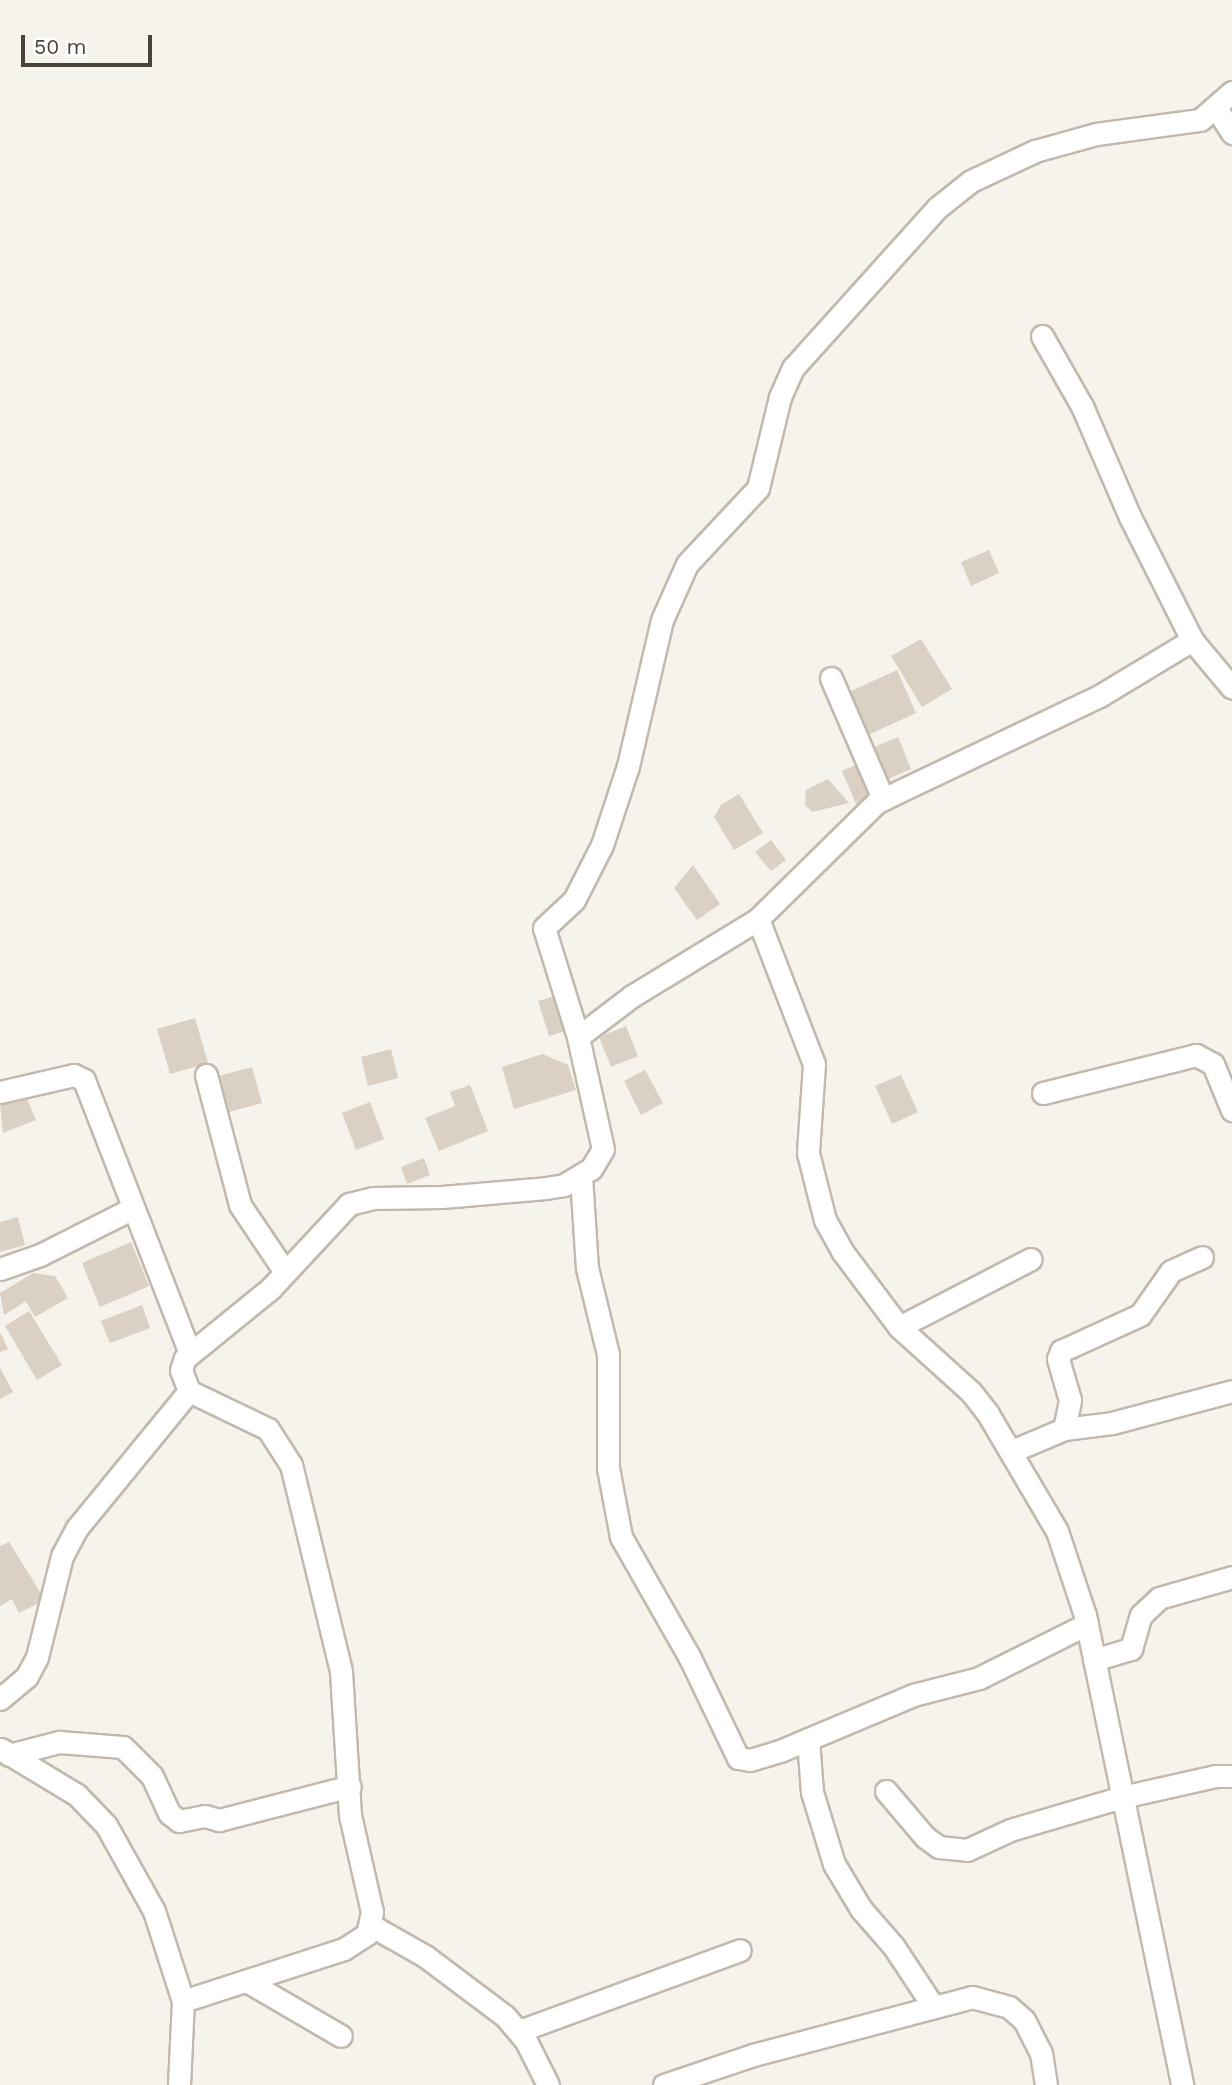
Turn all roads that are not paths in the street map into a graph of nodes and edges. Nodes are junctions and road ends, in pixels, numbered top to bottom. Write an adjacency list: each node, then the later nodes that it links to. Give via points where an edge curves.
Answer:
1 (1232, 92): 2 (street)
2 (1223, 119): 9 (street, via 1096,134 1035,151 971,181 937,208 793,368 780,397 758,488 699,549 679,579 662,620 628,766 602,845 574,900 543,933 558,965)
3 (1042, 336): 4 (street, via 1082,406 1130,517)
4 (1192, 640): 6 (street); 7 (street, via 1101,695)
5 (831, 678): 7 (street)
6 (1232, 688)
7 (883, 799): 8 (street, via 855,820)
8 (758, 919): 9 (street, via 632,996); 20 (street, via 814,1064 808,1153 825,1220 842,1251)
9 (578, 1037): 14 (street, via 603,1149 599,1161)
10 (206, 1075): 19 (street, via 235,1194 252,1228)
11 (0, 1092): 15 (street, via 81,1077)
12 (1043, 1093): 13 (street, via 1196,1055 1213,1064)
13 (1232, 1110)
14 (580, 1176): 19 (street, via 546,1188 360,1199 339,1212); 30 (street, via 587,1268 608,1354 608,1468 621,1537 689,1656 738,1758 750,1760)
15 (131, 1209): 18 (street, via 40,1255); 21 (street)
16 (1202, 1257): 24 (street, via 1171,1271 1132,1320 1061,1350 1058,1359 1070,1400)
17 (1031, 1259): 20 (street)
18 (0, 1269)
19 (285, 1272): 21 (street)
20 (899, 1327): 25 (street, via 971,1392)
21 (190, 1353): 22 (street, via 181,1370)
22 (189, 1391): 29 (street, via 77,1528 62,1556 37,1657 27,1676); 33 (street, via 268,1429 291,1465 341,1671)
23 (1232, 1391): 24 (street, via 1112,1423)
24 (1064, 1429): 25 (street)
25 (1012, 1451): 27 (street, via 1057,1531)
26 (1232, 1577): 28 (street, via 1159,1598 1141,1615 1132,1649)
27 (1087, 1624): 28 (street); 30 (street, via 979,1678 913,1695)
28 (1094, 1660): 35 (street)
29 (0, 1699)
30 (807, 1739): 40 (street, via 812,1791 834,1864 861,1909 894,1947)
31 (5, 1752): 33 (street, via 42,1743 123,1747 152,1776 169,1813 180,1821 205,1816 219,1819); 39 (street, via 77,1795 106,1825 153,1911)
32 (1232, 1776): 35 (street)
33 (350, 1786): 36 (street, via 353,1832)
34 (886, 1791): 35 (street, via 925,1837 954,1850 967,1850 1010,1830)
35 (1122, 1797): 47 (street)
36 (372, 1926): 38 (street, via 344,1949); 41 (street, via 425,1955)
37 (740, 1950): 41 (street)
38 (250, 1983): 39 (street); 42 (street)
39 (183, 2001): 43 (street)
40 (933, 2006): 45 (street, via 753,2055); 46 (street, via 972,1997 1009,2007 1033,2035)
41 (519, 2031): 44 (street)
42 (341, 2036)
43 (179, 2085)
44 (548, 2085)
45 (664, 2085)
46 (1046, 2085)
47 (1182, 2085)

